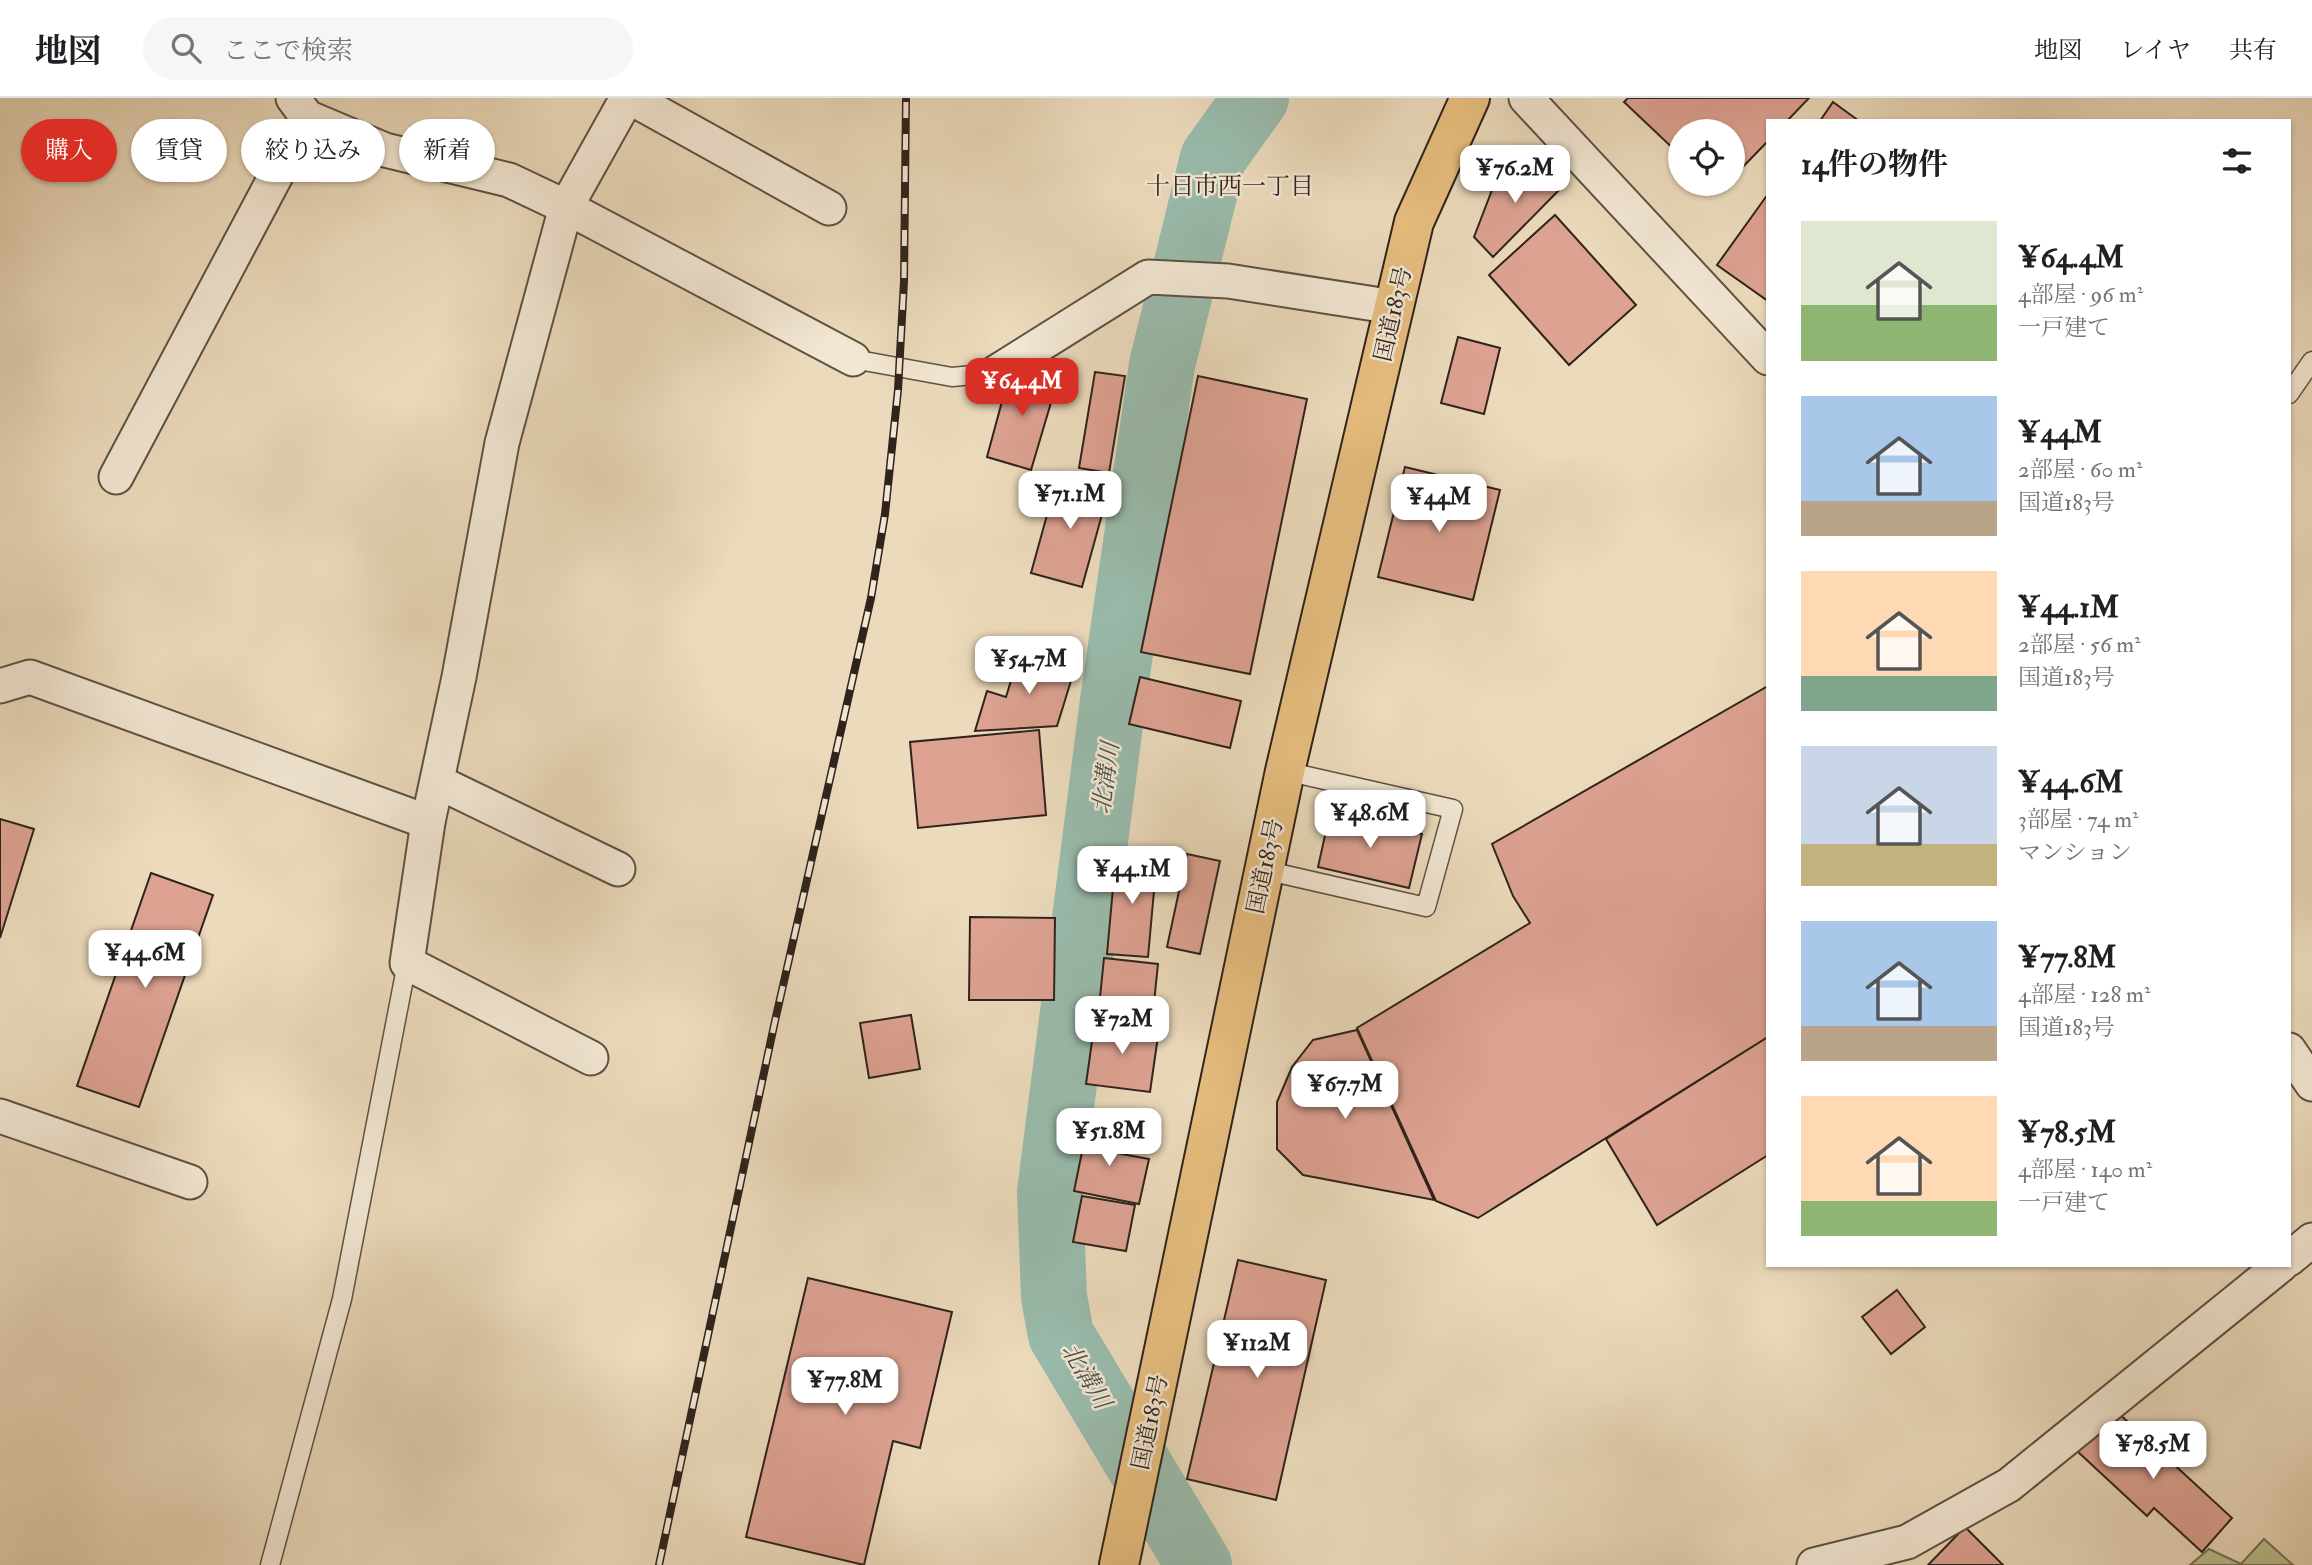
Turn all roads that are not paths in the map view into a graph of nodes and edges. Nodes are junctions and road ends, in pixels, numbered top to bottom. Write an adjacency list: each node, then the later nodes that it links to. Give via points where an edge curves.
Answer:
1 (629, 98): 5 (street); 6 (street)
2 (1470, 98): 7 (highway, 国道183号, via 1414,222)
3 (1526, 98): 8 (street)
4 (300, 107): 5 (street, via 385,150 509,180); 13 (street)
5 (566, 207): 9 (street); 16 (street, via 502,443)
6 (828, 208)
7 (1394, 307): 11 (street, via 1228,281 1149,277); 15 (highway, 国道183号)
8 (1766, 356)
9 (853, 359): 11 (lane, via 952,377)
10 (2312, 361): 12 (lane)
11 (995, 373)
12 (2291, 391)
13 (116, 477)
14 (0, 685): 17 (street, via 30,677)
15 (1285, 771): 19 (highway, 国道183号); 19 (lane, via 1453,809 1426,907)
16 (438, 782): 17 (street); 18 (street)
17 (428, 822): 20 (street)
18 (618, 869)
19 (1264, 870): 30 (highway, 国道183号)
20 (407, 963): 22 (street); 29 (lane, via 342,1299)
21 (2291, 1054): 23 (street)
22 (591, 1058)
23 (2312, 1084)
24 (0, 1116): 25 (street)
25 (190, 1182)
26 (2312, 1240): 27 (street)
27 (2291, 1257)
28 (2279, 1267): 31 (street, via 2009,1485 1907,1542)
29 (270, 1565)
30 (1119, 1565)
31 (1814, 1565)

